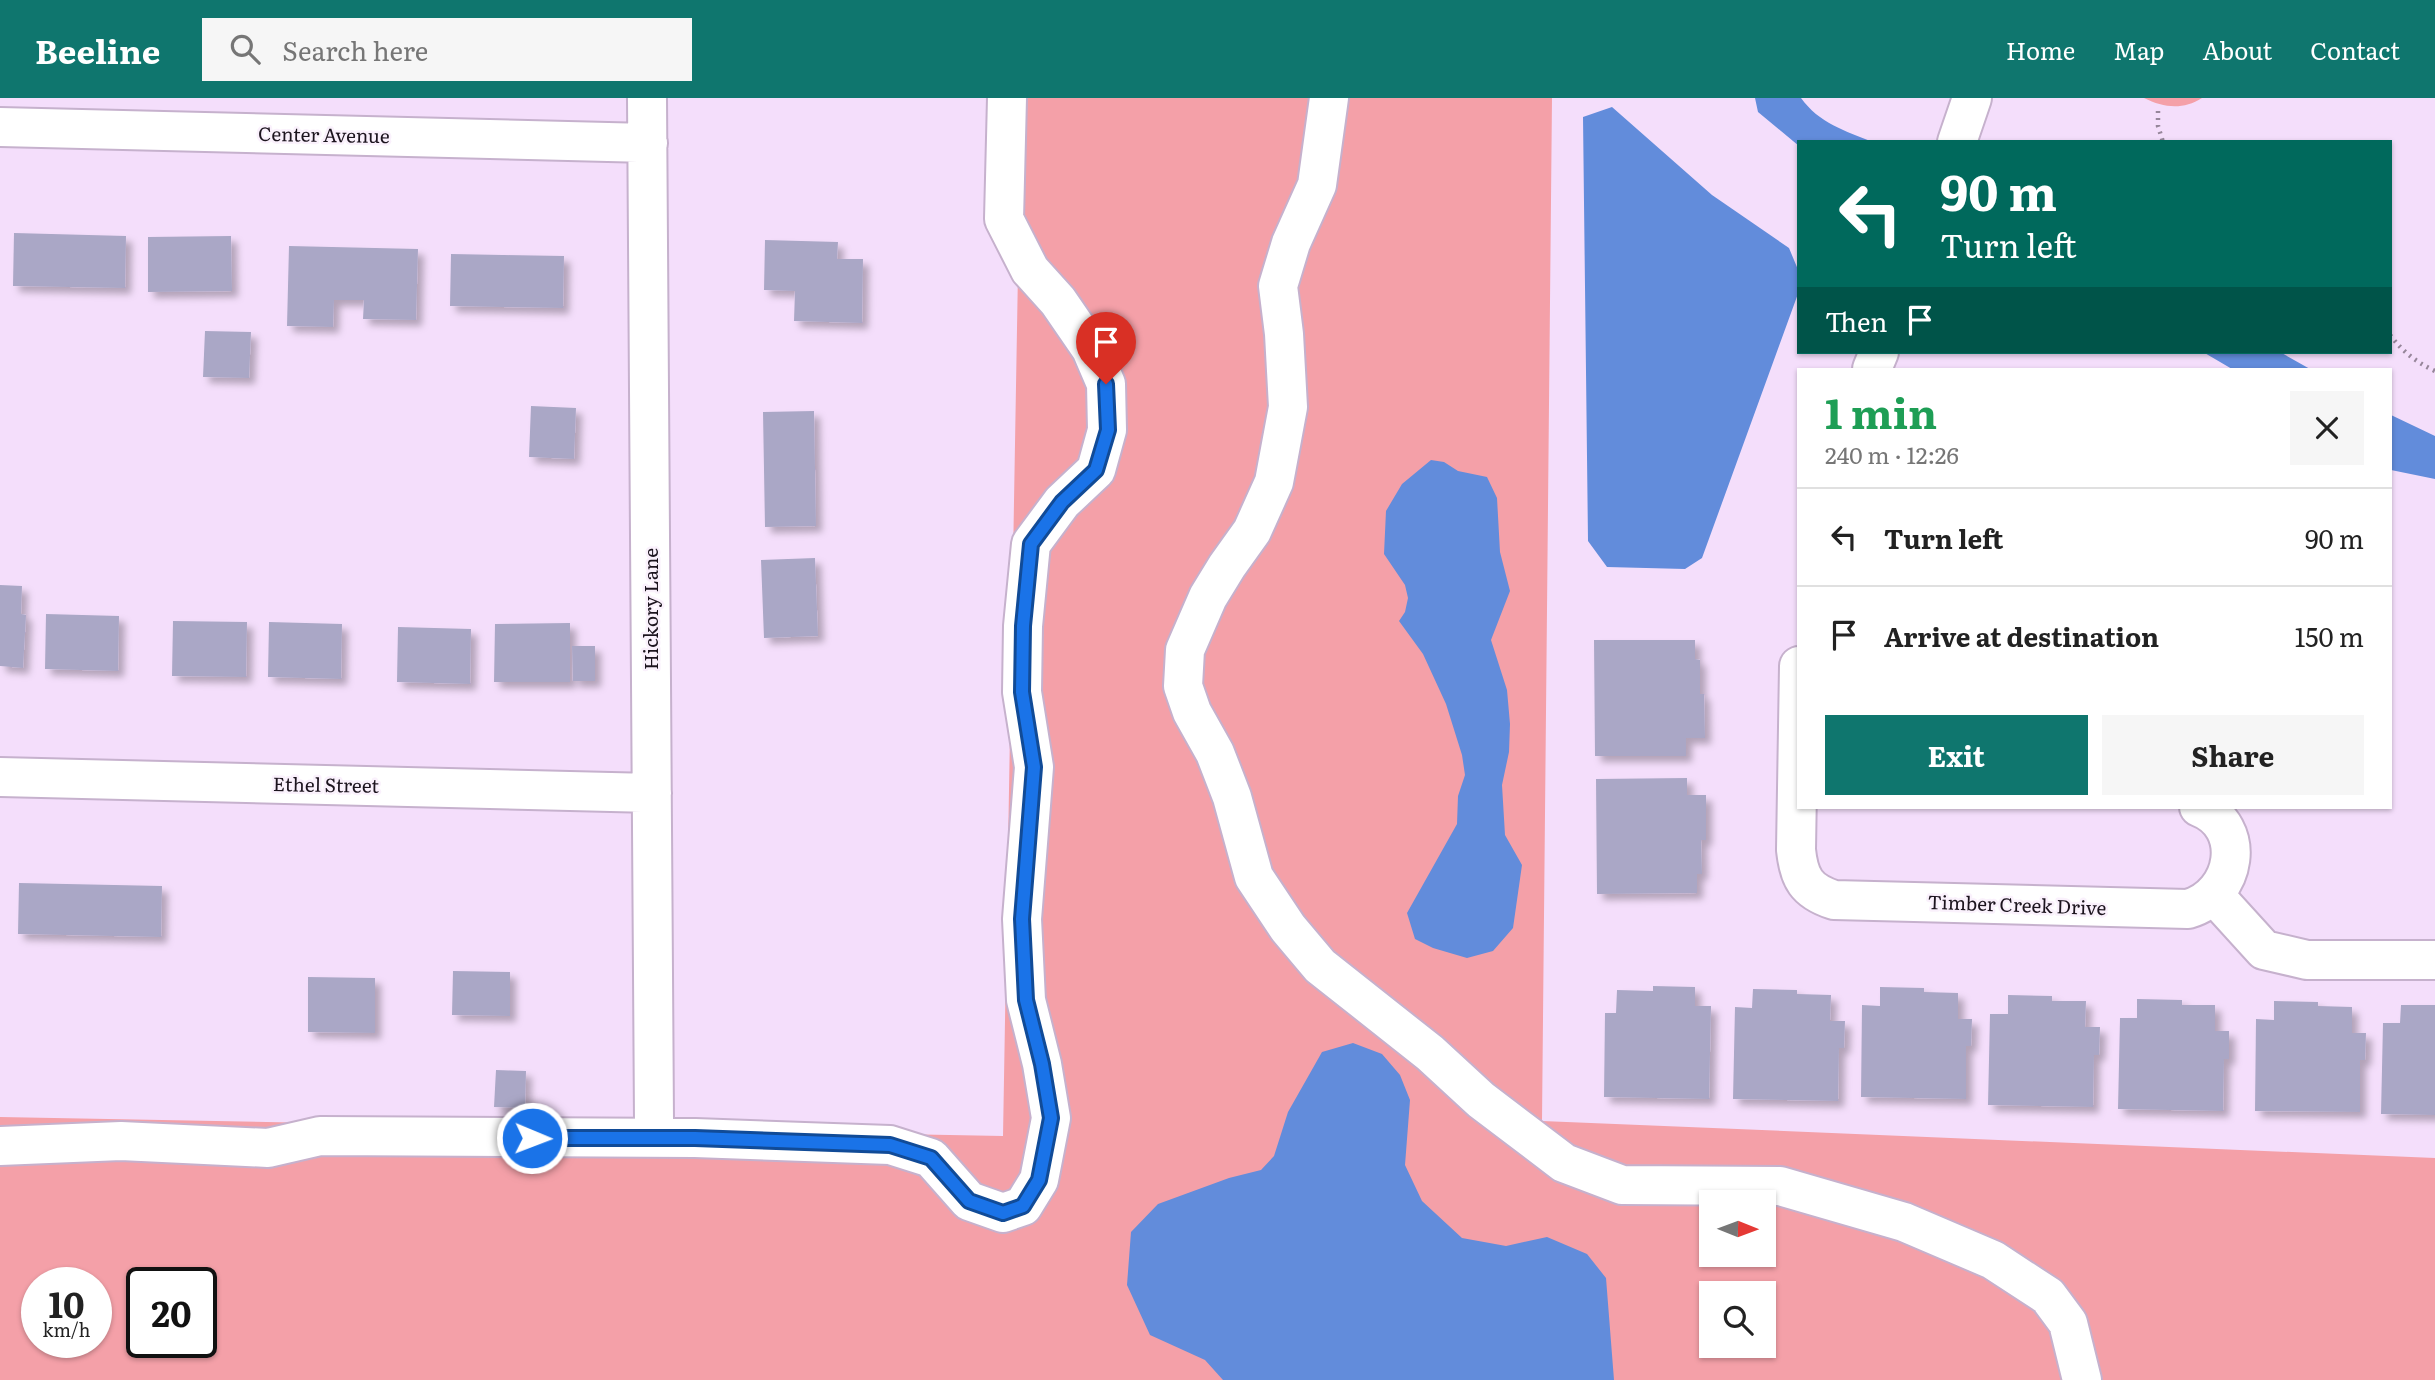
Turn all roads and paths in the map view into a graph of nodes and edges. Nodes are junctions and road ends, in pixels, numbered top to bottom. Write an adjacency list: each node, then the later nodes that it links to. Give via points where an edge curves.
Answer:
1 (648, 98): 9 (street, Hickory Lane)
2 (1007, 98): 19 (street, via 1004,219 1030,270 1091,349 1106,384 1108,430 1096,470 1062,502 1031,544 1022,692 1034,767 1022,919 1026,1000 1051,1118 1039,1180 1023,1206 1003,1213 969,1201 931,1158 890,1145 695,1138 320,1136 268,1148 121,1141)
3 (1329, 98): 20 (street, via 1317,185 1278,286 1288,407 1274,482 1252,531 1208,597 1185,650 1183,686 1232,797 1254,877 1320,966 1564,1163 1622,1185 1780,1186 1904,1222 1993,1260 2048,1296 2068,1323)
4 (1972, 98): 7 (street)
5 (2158, 111): 8 (path)
6 (0, 127): 9 (street, Center Avenue)
7 (1958, 140)
8 (2162, 140)
9 (648, 143): 13 (street, Hickory Lane)
10 (2392, 338): 11 (path, via 2402,350)
11 (2435, 371)
12 (0, 776): 13 (street, Ethel Street)
13 (652, 793): 18 (street, Hickory Lane)
14 (1797, 809): 16 (street, Timber Creek Drive, via 1798,870 1808,886 1834,901 2170,909 2199,906)
15 (2204, 809): 16 (street, via 2222,825 2230,843 2230,871)
16 (2214, 895): 17 (street, via 2264,950 2307,960)
17 (2435, 960)
18 (654, 1120)
19 (0, 1146)
20 (2082, 1380)

